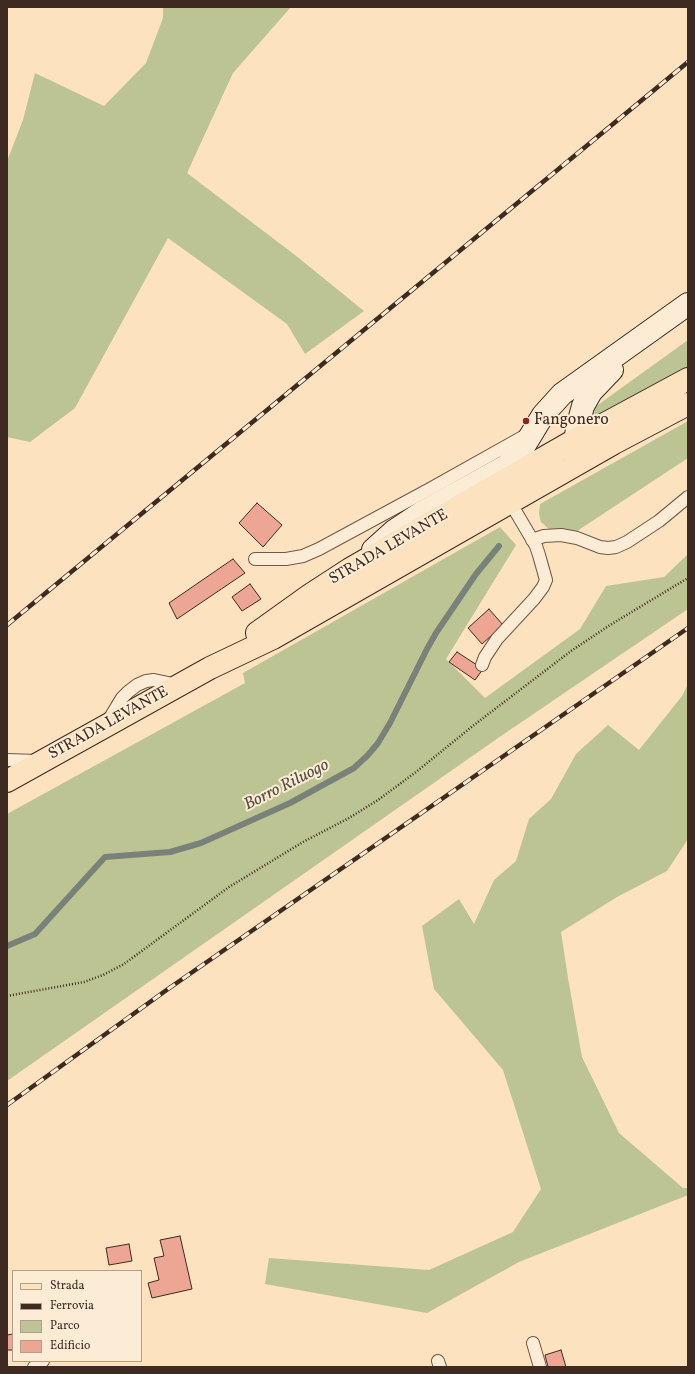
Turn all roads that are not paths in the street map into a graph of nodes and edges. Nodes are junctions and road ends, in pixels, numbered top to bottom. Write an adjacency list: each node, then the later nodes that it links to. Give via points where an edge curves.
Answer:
1 (688, 304): 4 (street, via 562,394); 5 (street, via 594,388 582,406)
2 (688, 379): 5 (main road, STRADA LEVANTE)
3 (688, 404): 7 (main road, STRADA LEVANTE)
4 (538, 423): 6 (street); 11 (lane, via 430,489 320,549 286,559); 12 (street, via 520,453 506,466 394,531)
5 (575, 440): 6 (main road, STRADA LEVANTE); 7 (street)
6 (555, 452): 7 (street); 12 (main road, STRADA LEVANTE)
7 (573, 466): 9 (main road, STRADA LEVANTE)
8 (688, 497): 10 (lane, via 659,521 616,547 600,547 561,535)
9 (510, 502): 10 (lane); 14 (main road, STRADA LEVANTE, via 273,638)
10 (532, 540): 13 (lane, via 546,580 534,599 497,639)
11 (255, 559)
12 (350, 569): 14 (main road, STRADA LEVANTE)
13 (482, 665)
14 (210, 668): 16 (main road, STRADA LEVANTE)
15 (7, 760): 16 (lane)
16 (43, 761): 17 (main road, STRADA LEVANTE)
17 (7, 781)
18 (533, 1343): 19 (lane)
19 (540, 1367)

